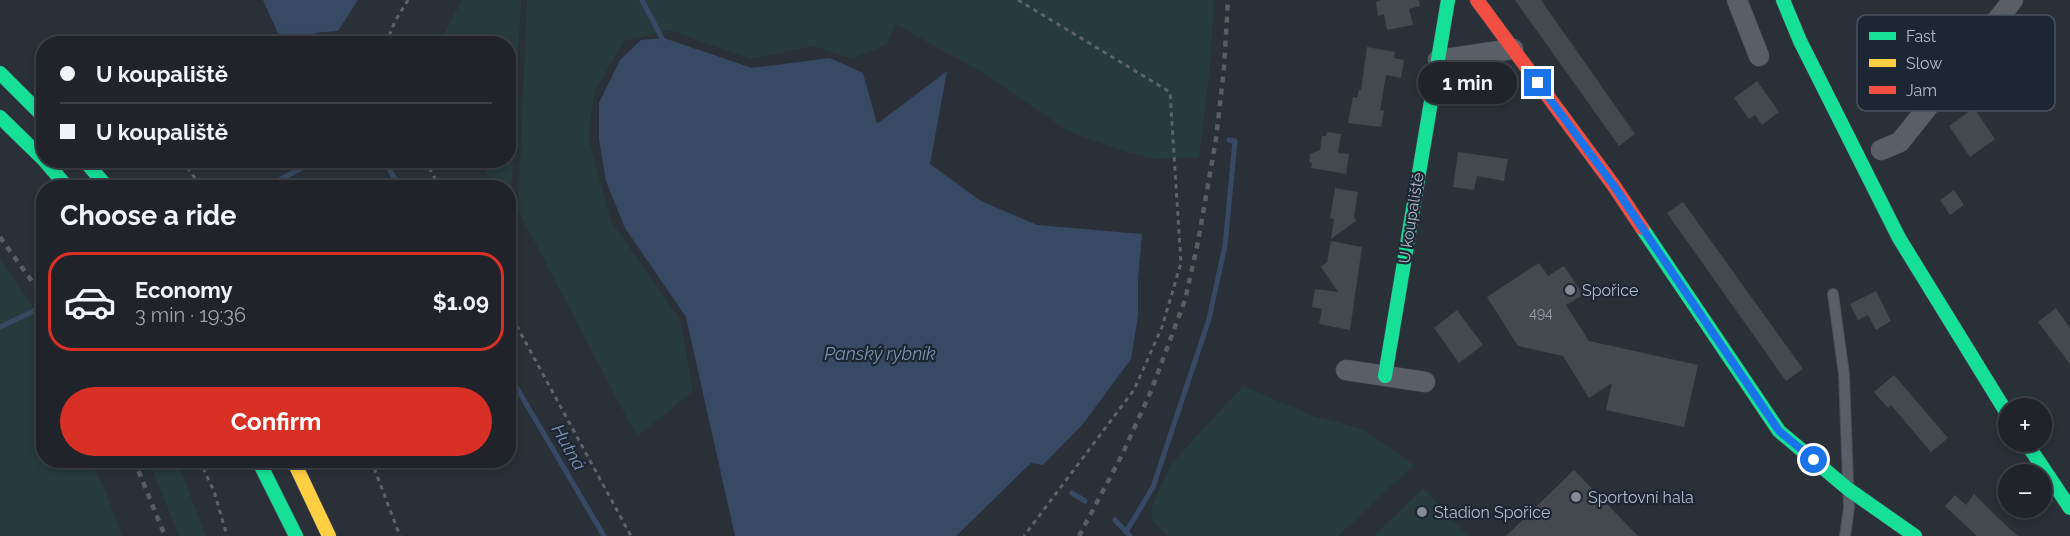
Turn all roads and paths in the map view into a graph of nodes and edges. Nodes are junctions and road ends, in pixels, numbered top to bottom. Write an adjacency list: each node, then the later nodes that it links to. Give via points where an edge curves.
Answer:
1 (408, 0): 9 (path)
2 (1018, 0): 41 (path, via 1170,92 1180,263 1162,327 1134,390)
3 (1448, 0): 12 (main road, U koupaliště)
4 (1477, 0): 10 (main road)
5 (1737, 0): 11 (street)
6 (1783, 0): 28 (main road, via 1899,238)
7 (2013, 0): 8 (street)
8 (2001, 15)
9 (389, 36)
10 (1513, 49): 12 (street); 34 (main road, via 1614,186 1779,431)
11 (1760, 56)
12 (1438, 60): 26 (main road, U koupaliště)
13 (0, 73): 14 (main road)
14 (36, 109)
15 (1925, 111): 17 (street, via 1900,142)
16 (0, 117): 18 (main road)
17 (1881, 150)
18 (36, 152)
19 (51, 168): 21 (main road)
20 (91, 168): 22 (main road)
21 (61, 180)
22 (101, 180)
23 (1833, 294): 34 (lane, via 1844,374)
24 (516, 325): 40 (path)
25 (1346, 370): 26 (street)
26 (1385, 376): 27 (street)
27 (1425, 382)
28 (1998, 399)
29 (2032, 452): 35 (main road)
30 (203, 468): 36 (path)
31 (262, 468): 37 (main road)
32 (296, 468): 38 (main road)
33 (374, 468): 39 (path)
34 (1848, 489): 42 (lane); 43 (main road)
35 (2070, 508)
36 (227, 536)
37 (296, 536)
38 (329, 536)
39 (400, 536)
40 (631, 536)
41 (1024, 536)
42 (1845, 536)
43 (1915, 536)

